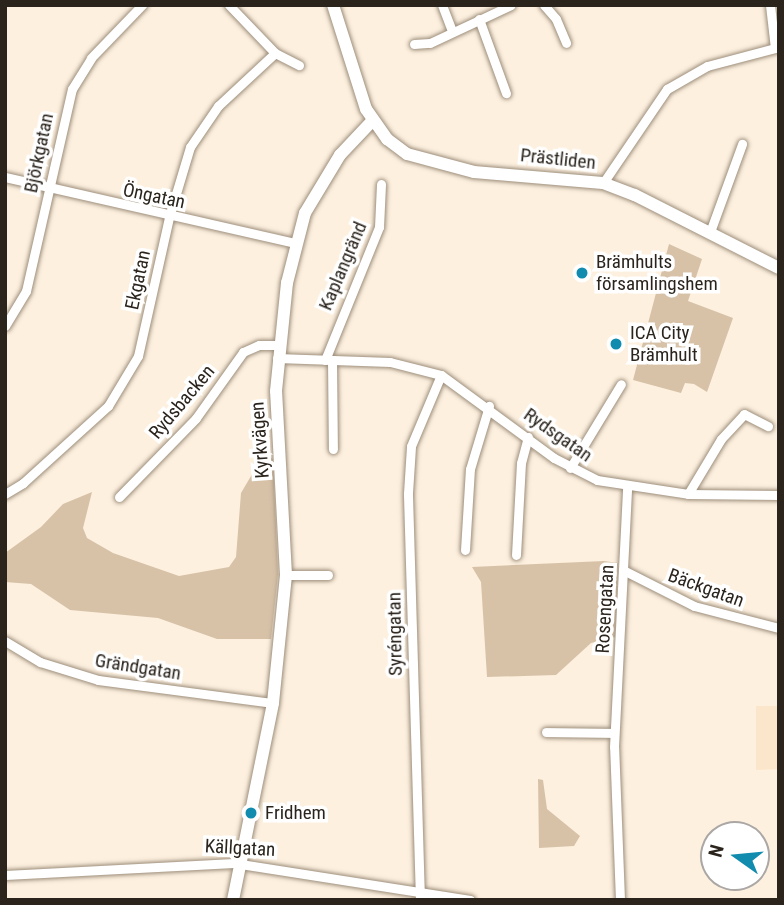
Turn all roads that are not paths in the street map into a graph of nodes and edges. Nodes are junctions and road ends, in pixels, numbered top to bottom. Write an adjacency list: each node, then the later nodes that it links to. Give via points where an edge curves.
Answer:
1 (142, 5): 21 (street, Björkgatan, via 80,73 67,104)
2 (229, 5): 13 (street)
3 (333, 5): 16 (street)
4 (442, 5): 9 (street)
5 (511, 5): 8 (street)
6 (544, 5): 10 (street)
7 (770, 5): 12 (street)
8 (479, 19): 9 (street); 15 (street)
9 (452, 31): 11 (street, via 430,43)
10 (566, 43)
11 (414, 44)
12 (777, 47): 19 (street, via 707,66 667,89)
13 (275, 53): 14 (street); 22 (street, Ekgatan, via 204,124 182,164)
14 (299, 65)
15 (506, 93)
16 (373, 121): 19 (street, Prästliden, via 407,154 426,162 474,172); 24 (street, Kyrkvägen, via 329,172 305,213)
17 (742, 144): 23 (street)
18 (5, 177): 21 (street, Öngatan)
19 (603, 183): 23 (street, Prästliden)
20 (381, 184): 29 (street, Kaplangränd, via 379,227)
21 (49, 190): 22 (street, Öngatan); 26 (street, Björkgatan, via 26,291)
22 (169, 218): 24 (street, Öngatan); 38 (street, Ekgatan, via 138,356 108,406 42,467)
23 (710, 232): 25 (street, Prästliden)
24 (296, 243): 27 (street, Kyrkvägen)
25 (779, 268)
26 (5, 326)
27 (279, 345): 28 (street, Kyrkvägen); 41 (street, Rydsbacken, via 259,345 243,352 197,418)
28 (277, 358): 29 (street, Rydsgatan); 45 (street, Kyrkvägen)
29 (329, 360): 30 (street, Rydsgatan, via 390,362); 35 (street)
30 (441, 375): 32 (street, Rydsgatan); 54 (street, Syréngatan, via 411,446 408,493)
31 (621, 384): 36 (street)
32 (489, 406): 34 (street, Rydsgatan); 42 (street, via 470,469)
33 (768, 426): 39 (street, via 744,414 716,447)
34 (528, 437): 36 (street, Rydsgatan); 43 (street, via 521,463)
35 (333, 449)
36 (570, 468): 37 (street, Rydsgatan)
37 (627, 487): 39 (street, Rydsgatan); 44 (street, Rosengatan)
38 (5, 494)
39 (688, 494): 40 (street, Rydsgatan)
40 (779, 495)
41 (119, 498)
42 (465, 550)
43 (516, 555)
44 (625, 571): 47 (street, Bäckgatan, via 694,606); 51 (street, Rosengatan)
45 (286, 575): 46 (street); 49 (street, Kyrkvägen)
46 (328, 575)
47 (779, 628)
48 (5, 641): 49 (street, Grändgatan, via 40,662 81,676)
49 (273, 703): 52 (street, Kyrkvägen)
50 (546, 732): 51 (street)
51 (614, 733): 57 (street, Rosengatan)
52 (240, 863): 53 (street, Källgatan); 54 (street, Källgatan); 55 (street, Kyrkvägen)
53 (5, 875)
54 (420, 895): 56 (street, Källgatan)
55 (233, 900)
56 (470, 900)
57 (620, 900)

